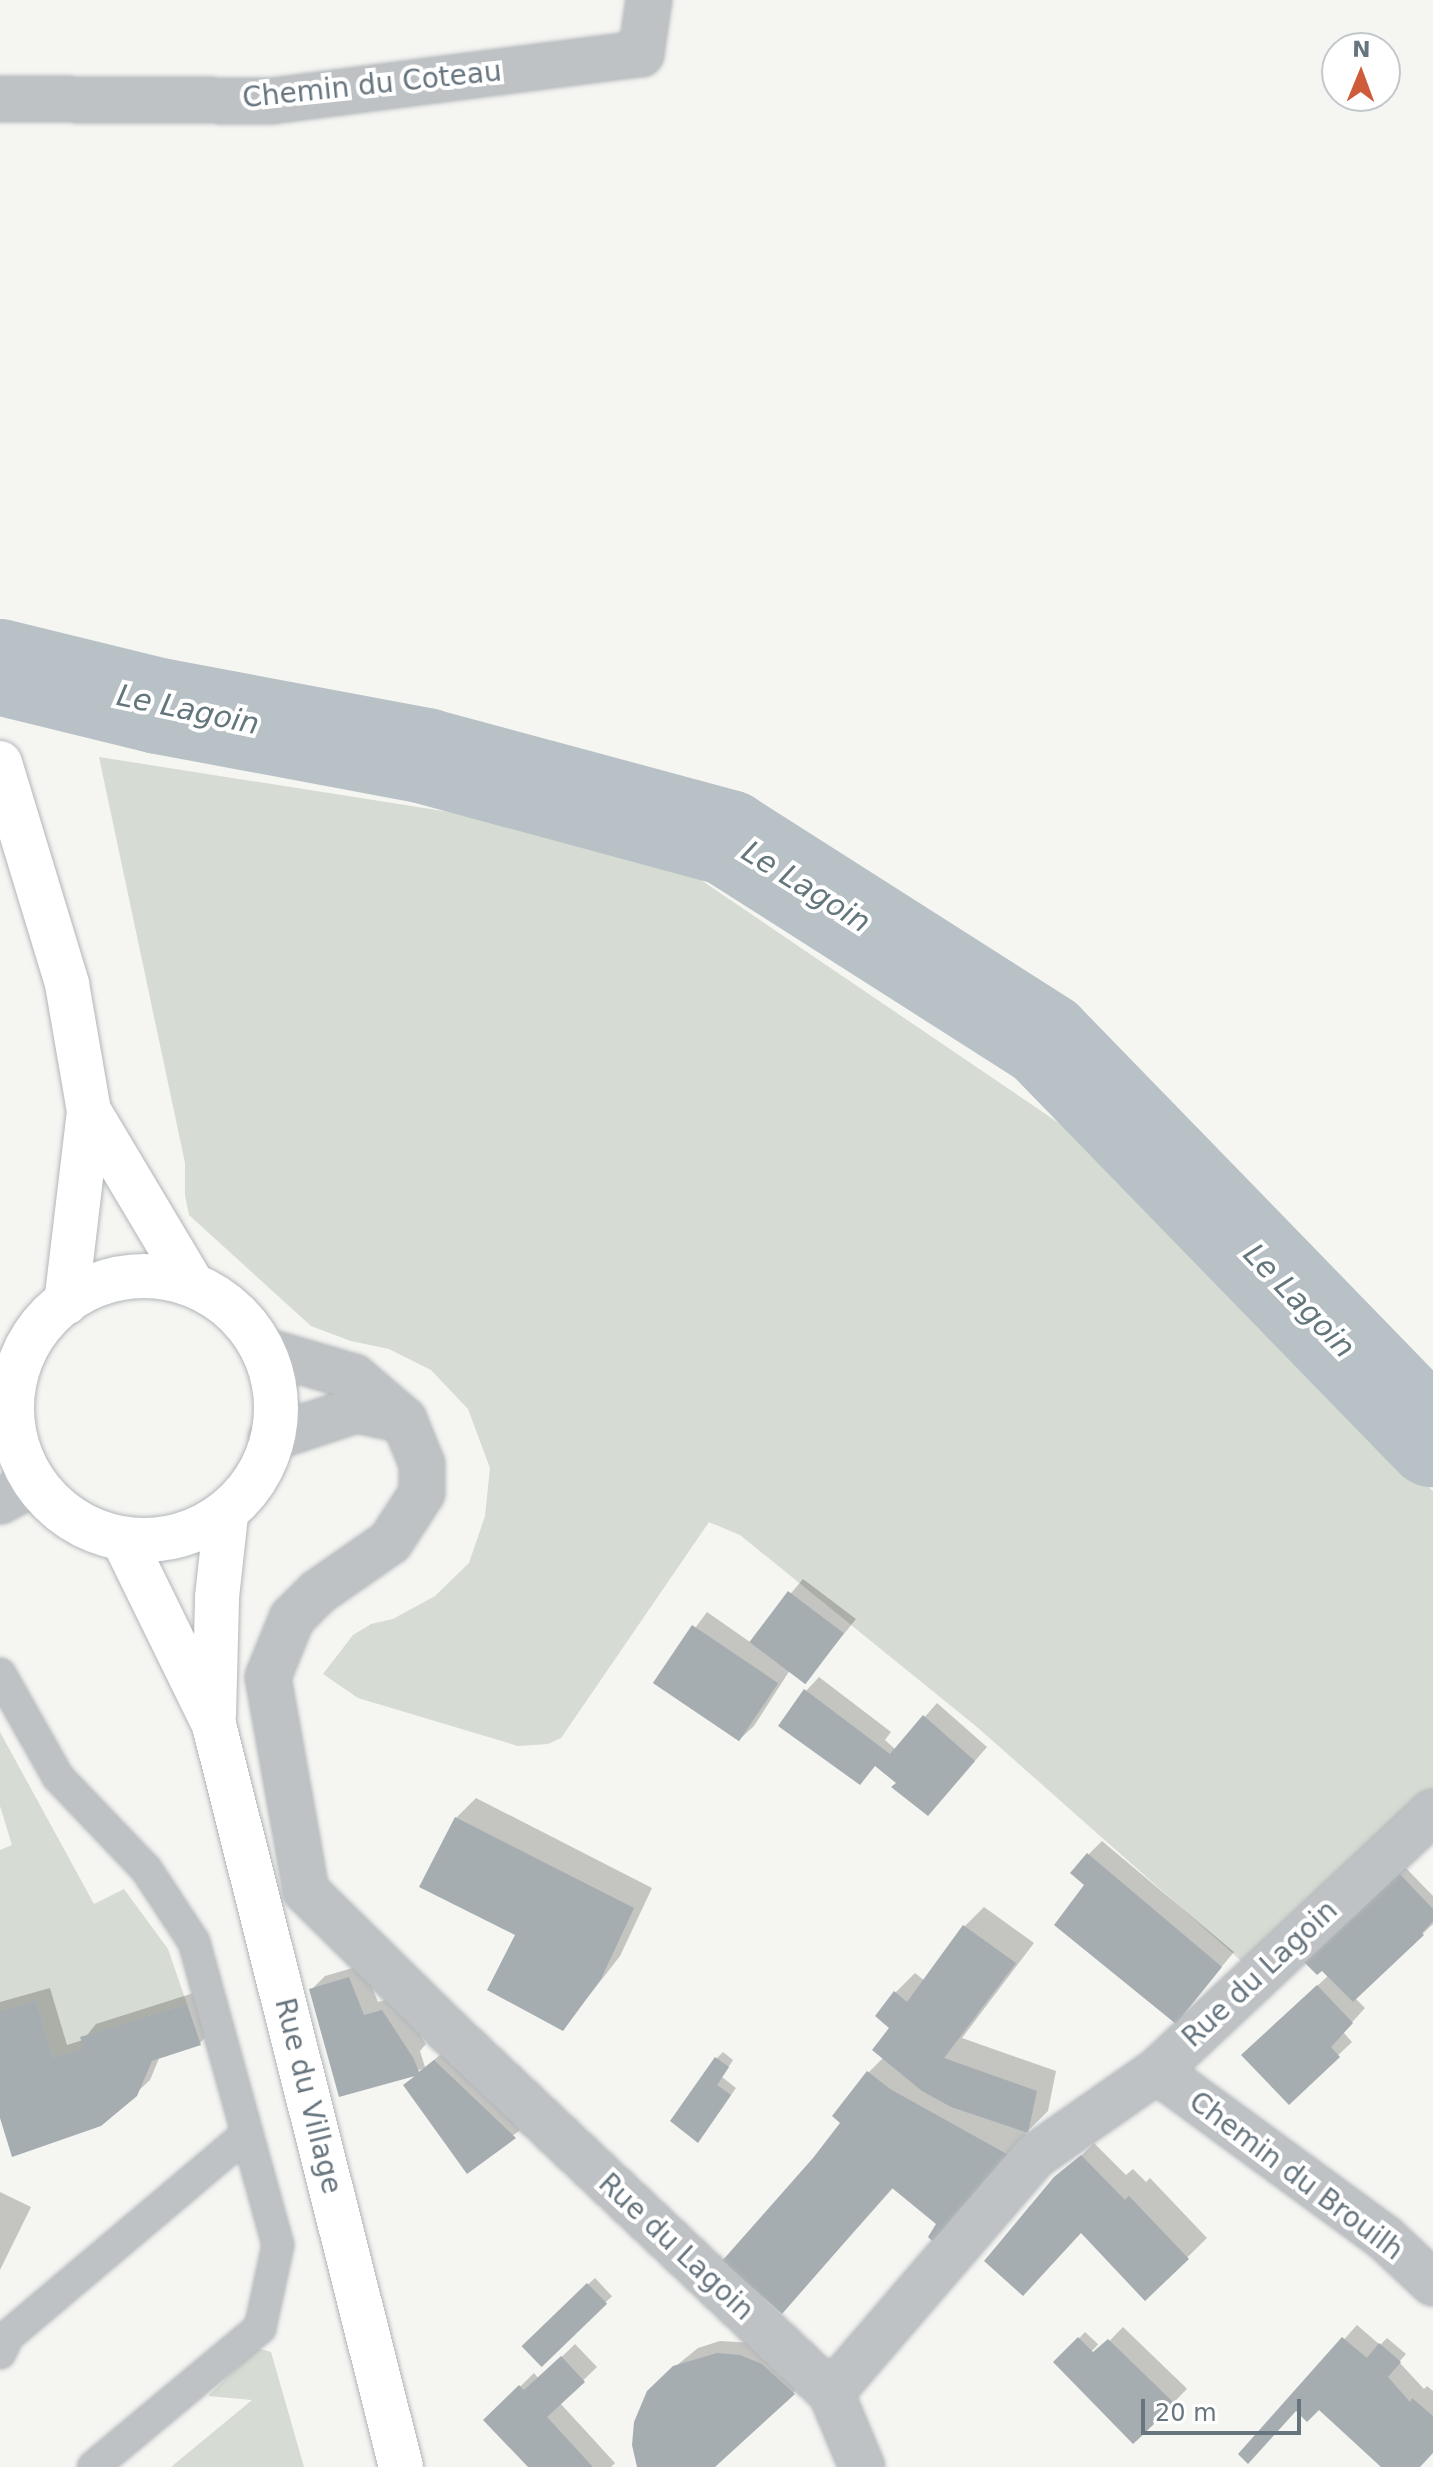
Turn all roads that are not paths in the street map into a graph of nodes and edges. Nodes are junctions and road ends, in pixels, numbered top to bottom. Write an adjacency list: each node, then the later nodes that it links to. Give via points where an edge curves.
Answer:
1 (649, 0): 2 (street, Chemin du Coteau, via 641,54 272,101)
2 (0, 99)
3 (0, 763): 4 (main road, via 67,984)
4 (89, 1111): 5 (main road); 6 (main road)
5 (191, 1282): 6 (main road, via 134,1274 97,1282); 7 (main road, via 236,1310)
6 (66, 1303): 8 (main road, via 44,1317)
7 (266, 1351): 9 (street, Rue du Lagoin, via 354,1377); 10 (main road, via 278,1408)
8 (8, 1373): 11 (main road)
9 (404, 1420): 10 (street, via 356,1410); 21 (street, Rue du Lagoin, via 422,1464 422,1493 390,1542 318,1592 292,1618 268,1677 306,1891)
10 (271, 1438): 12 (main road, via 261,1474)
11 (17, 1492): 13 (main road)
12 (226, 1515): 13 (main road, via 170,1540); 15 (main road, Rue du Village, via 217,1597)
13 (124, 1541): 15 (main road, Rue du Village)
14 (0, 1674): 18 (lane, via 58,1777 146,1869 194,1942)
15 (214, 1725): 23 (main road, Rue du Village)
16 (1433, 1812): 17 (street, Rue du Lagoin)
17 (1157, 2071): 19 (street, Chemin du Brouilh, via 1385,2238); 21 (street, Rue du Lagoin, via 1035,2156)
18 (247, 2134): 20 (lane, via 8,2336); 22 (lane, via 278,2245 260,2328)
19 (1433, 2283)
20 (0, 2353)
21 (831, 2393): 24 (street)
22 (93, 2467)
23 (401, 2467)
24 (862, 2467)

